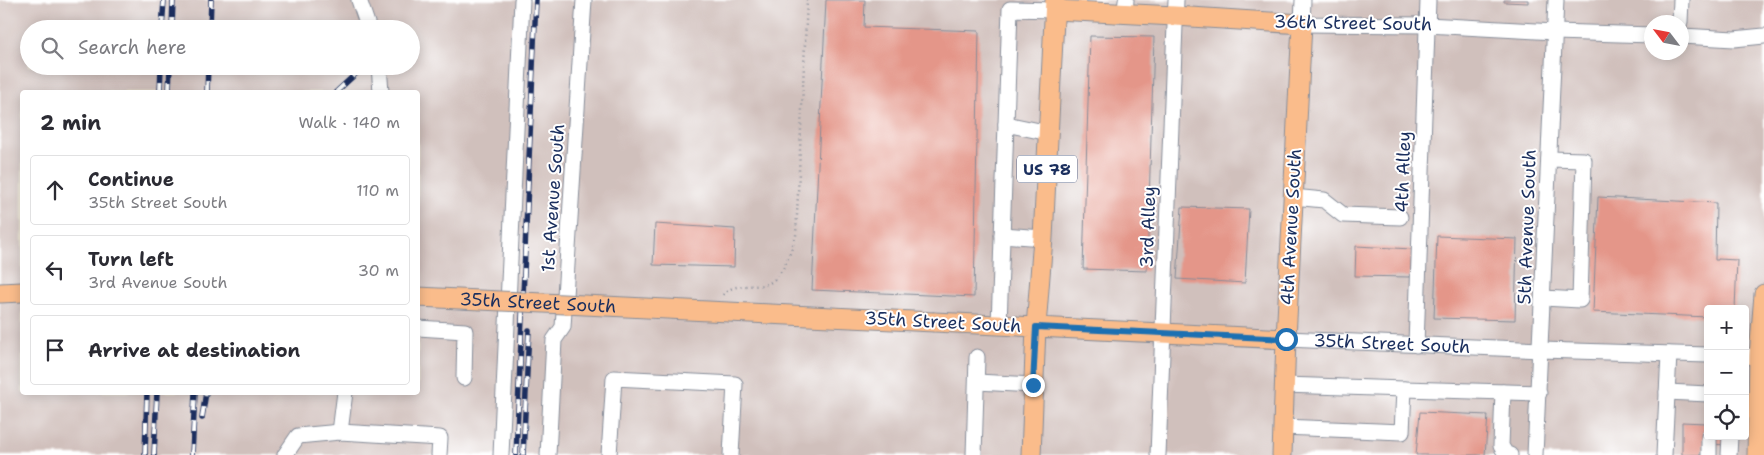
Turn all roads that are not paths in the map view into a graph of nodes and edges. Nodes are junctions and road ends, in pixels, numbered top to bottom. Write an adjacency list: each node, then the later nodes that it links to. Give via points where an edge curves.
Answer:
1 (359, 0): 12 (street)
2 (522, 0): 33 (street)
3 (584, 0): 34 (street, 1st Avenue South)
4 (1302, 0): 13 (street, 4th Avenue South)
5 (1428, 0): 14 (street, 4th Alley)
6 (1556, 0): 15 (street, 5th Avenue South)
7 (1681, 0): 11 (street)
8 (1055, 5): 9 (main road, 36th Street South); 21 (street, via 1010,9); 22 (main road, US 78)
9 (1125, 7): 10 (main road, 36th Street South)
10 (1175, 8): 13 (main road, 36th Street South); 38 (street, 3rd Alley)
11 (1680, 15)
12 (366, 20)
13 (1302, 24): 14 (street, 36th Street South); 24 (main road, 4th Avenue South)
14 (1427, 25): 15 (street, 36th Street South); 40 (street, 4th Alley)
15 (1555, 32): 16 (street, 36th Street South); 23 (street, 5th Avenue South)
16 (1644, 35)
17 (1689, 36): 18 (street, via 1734,39)
18 (1764, 36)
19 (380, 75): 20 (street)
20 (381, 90)
21 (1006, 124): 22 (street); 26 (street)
22 (1049, 133): 27 (main road, US 78)
23 (1549, 159): 32 (street, 5th Avenue South); 32 (street, via 1584,160 1580,300)
24 (1293, 197): 25 (street, via 1324,200 1342,215); 39 (main road, 4th Avenue South)
25 (1400, 217)
26 (1002, 236): 27 (street); 35 (street)
27 (1043, 238): 36 (main road, US 78)
28 (20, 292): 29 (main road)
29 (0, 293)
30 (1764, 294): 44 (main road)
31 (420, 297): 35 (main road, 35th Street South, bridge)
32 (1543, 298): 41 (street, 5th Avenue South)
33 (508, 305): 34 (street); 63 (street)
34 (564, 307): 64 (street, 1st Avenue South, via 563,328 554,340)
35 (999, 325): 36 (main road, 35th Street South)
36 (1036, 327): 38 (main road, 35th Street South); 48 (main road, US 78)
37 (420, 328): 46 (street, via 465,331)
38 (1162, 334): 39 (main road, 35th Street South); 69 (street, 3rd Alley)
39 (1286, 339): 40 (street, 35th Street South); 49 (main road, 4th Avenue South)
40 (1416, 345): 41 (street, 35th Street South)
41 (1541, 350): 42 (street, 35th Street South); 53 (street, 5th Avenue South)
42 (1669, 354): 43 (street, 35th Street South); 52 (street)
43 (1704, 355)
44 (1756, 356): 56 (main road)
45 (977, 357): 47 (street)
46 (464, 378)
47 (977, 382): 48 (street); 67 (street)
48 (1033, 385): 68 (main road, US 78)
49 (1284, 385): 50 (street); 57 (main road, 4th Avenue South)
50 (1404, 389): 51 (street); 57 (street, via 1402,432)
51 (1503, 392): 53 (street); 71 (street, via 1501,446)
52 (1667, 392): 54 (street); 73 (street)
53 (1539, 393): 72 (street, 5th Avenue South)
54 (1704, 394)
55 (345, 395): 58 (street)
56 (1756, 409): 76 (main road)
57 (1283, 427): 70 (main road, 4th Avenue South)
58 (340, 432): 61 (street, via 298,436); 62 (street, via 440,438)
59 (1709, 440): 74 (street)
60 (1730, 440): 75 (street)
61 (285, 455)
62 (439, 455)
63 (501, 455)
64 (548, 455)
65 (608, 455): 66 (street, via 614,378 735,384)
66 (731, 455)
67 (974, 455)
68 (1031, 455)
69 (1158, 455)
70 (1282, 455)
71 (1510, 455)
72 (1536, 455)
73 (1664, 455)
74 (1709, 455)
75 (1729, 455)
76 (1757, 455)

